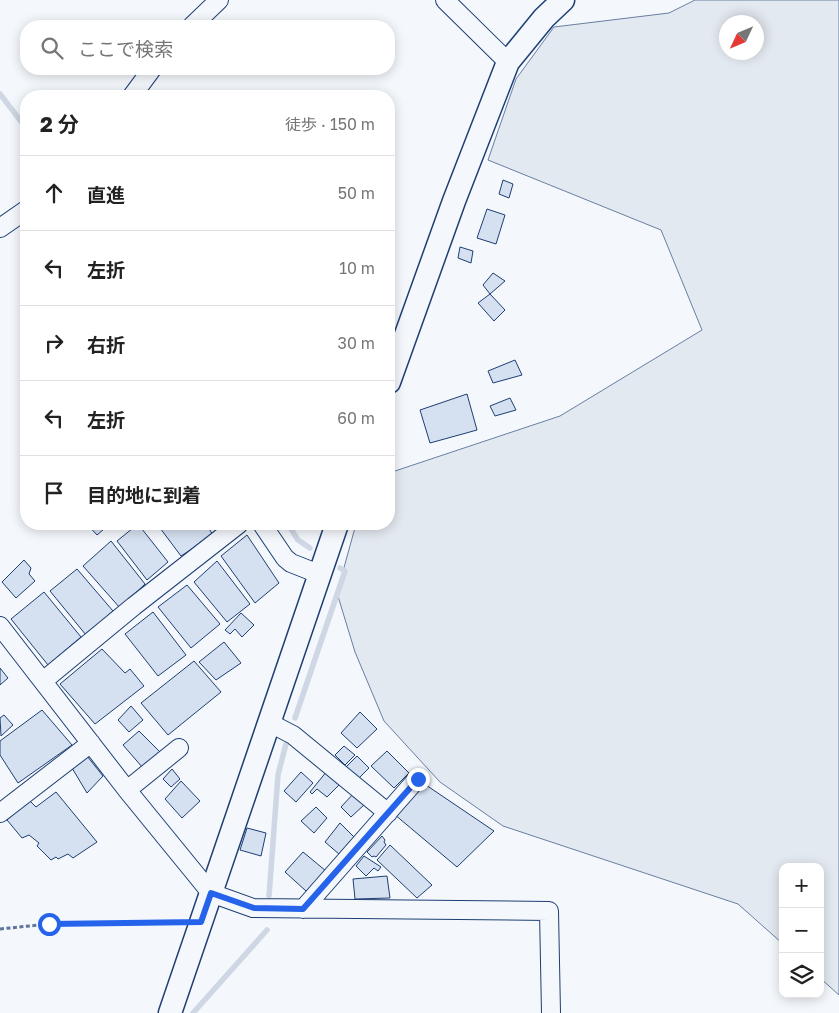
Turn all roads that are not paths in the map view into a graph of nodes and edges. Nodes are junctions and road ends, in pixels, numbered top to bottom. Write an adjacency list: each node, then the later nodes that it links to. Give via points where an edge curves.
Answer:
1 (219, 0): 4 (street)
2 (445, 0): 5 (street)
3 (563, 0): 5 (street)
4 (198, 20)
5 (508, 62): 10 (street)
6 (148, 75): 7 (street)
7 (136, 90)
8 (20, 214): 9 (street)
9 (0, 228)
10 (395, 365)
11 (231, 530): 16 (street)
12 (266, 530): 14 (street, via 291,563)
13 (335, 530): 14 (street)
14 (319, 574): 17 (street)
15 (1, 630): 16 (street)
16 (43, 681): 18 (street)
17 (268, 722): 23 (street, via 293,735); 24 (street)
18 (91, 743): 21 (street); 22 (street)
19 (179, 748): 21 (street)
20 (418, 779): 23 (street)
21 (127, 790): 24 (street)
22 (0, 812)
23 (388, 813): 25 (street)
24 (211, 893): 25 (street, via 254,908); 26 (street)
25 (303, 909): 27 (street, via 549,911)
26 (170, 1013)
27 (551, 1013)

